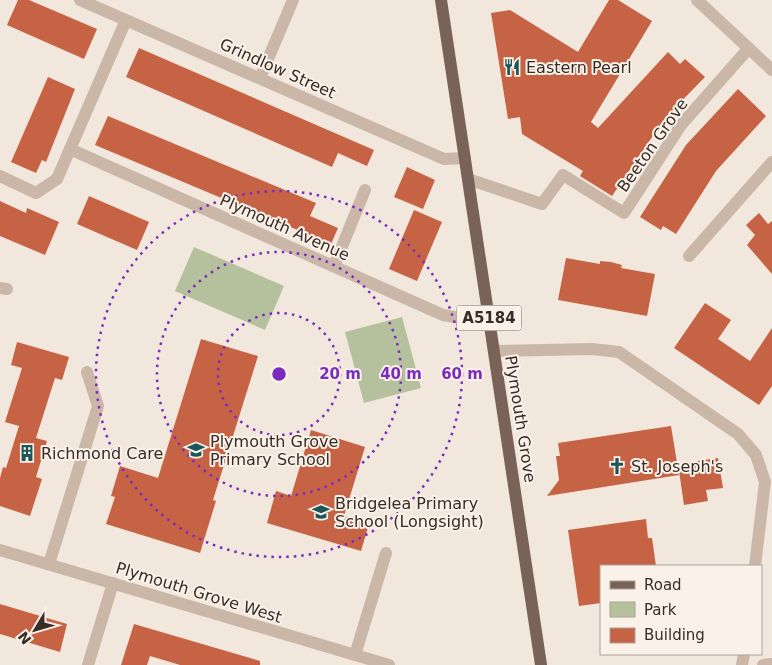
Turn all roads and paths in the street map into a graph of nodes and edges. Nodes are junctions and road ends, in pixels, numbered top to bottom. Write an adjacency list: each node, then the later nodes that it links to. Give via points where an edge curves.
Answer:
1 (80, 0): 5 (street, Grindlow Street)
2 (293, 0): 8 (street)
3 (441, 0): 10 (main road, Plymouth Grove / A5184)
4 (697, 0): 6 (street)
5 (126, 20): 8 (street, Grindlow Street); 9 (street)
6 (750, 48): 7 (street); 13 (street, Beeton Grove, via 681,125 624,213 563,176 542,204)
7 (772, 70)
8 (260, 78): 10 (street, Grindlow Street, via 444,159)
9 (72, 150): 12 (street, via 57,179 36,193); 16 (street, Plymouth Avenue)
10 (465, 158): 13 (main road, Plymouth Grove / A5184)
11 (772, 162): 15 (street)
12 (0, 176)
13 (468, 179): 17 (main road, Plymouth Grove / A5184)
14 (365, 190): 16 (street)
15 (688, 256)
16 (334, 266): 17 (street, Plymouth Avenue, via 443,315 460,318)
17 (488, 315): 18 (main road, Plymouth Grove / A5184)
18 (494, 351): 23 (street, via 592,349 619,352 738,434 756,455 766,482); 29 (main road, Plymouth Grove / A5184)
19 (87, 372): 22 (street, via 98,406)
20 (0, 550): 22 (street, Plymouth Grove West)
21 (386, 553): 25 (street)
22 (49, 564): 24 (street, Plymouth Grove West)
23 (755, 565)
24 (113, 583): 25 (street, Plymouth Grove West); 27 (street)
25 (355, 655): 28 (street, Plymouth Grove West)
26 (772, 664): 30 (street)
27 (88, 665)
28 (389, 665)
29 (541, 665)
30 (764, 665)

